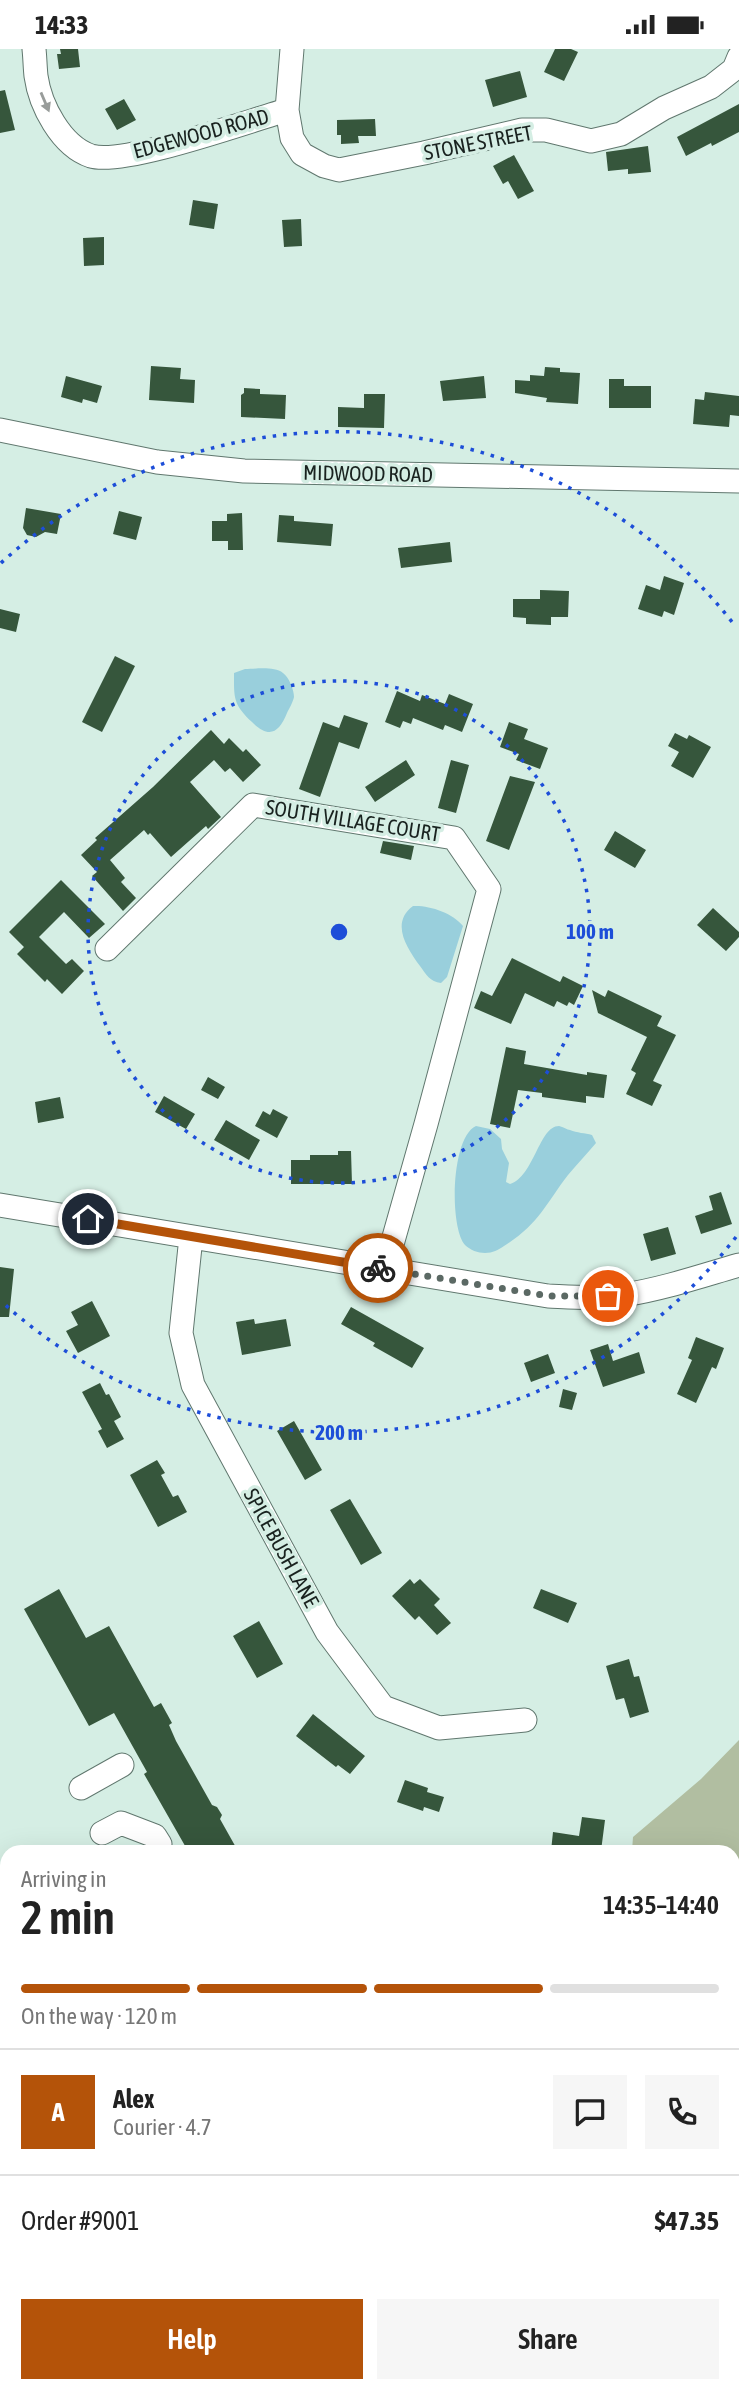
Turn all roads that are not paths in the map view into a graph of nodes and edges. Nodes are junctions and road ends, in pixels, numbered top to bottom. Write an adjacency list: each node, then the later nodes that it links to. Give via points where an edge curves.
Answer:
1 (34, 49): 4 (street, EDGEWOOD ROAD, one-way to 4, via 44,104 74,149 93,157 148,151)
2 (292, 49): 4 (street, STONE STREET)
3 (739, 57): 4 (street, STONE STREET, via 734,69 711,87 621,134 592,141 546,130 522,130 340,170 302,154 292,138)
4 (287, 110)
5 (0, 431): 6 (street, MIDWOOD ROAD, via 157,462 244,471)
6 (739, 481)
7 (107, 949): 11 (street, SOUTH VILLAGE COURT, via 253,805 454,838 489,889)
8 (0, 1205): 9 (street)
9 (191, 1237): 11 (street); 12 (street, SPICE BUSH LANE, via 181,1333 193,1384 327,1632 383,1707 439,1728)
10 (739, 1265): 11 (street, via 647,1290 593,1298 548,1296)
11 (384, 1269)
12 (525, 1720)
13 (122, 1765): 14 (street)
14 (80, 1788)
15 (102, 1833): 16 (street, via 121,1823 155,1836)
16 (161, 1845)

